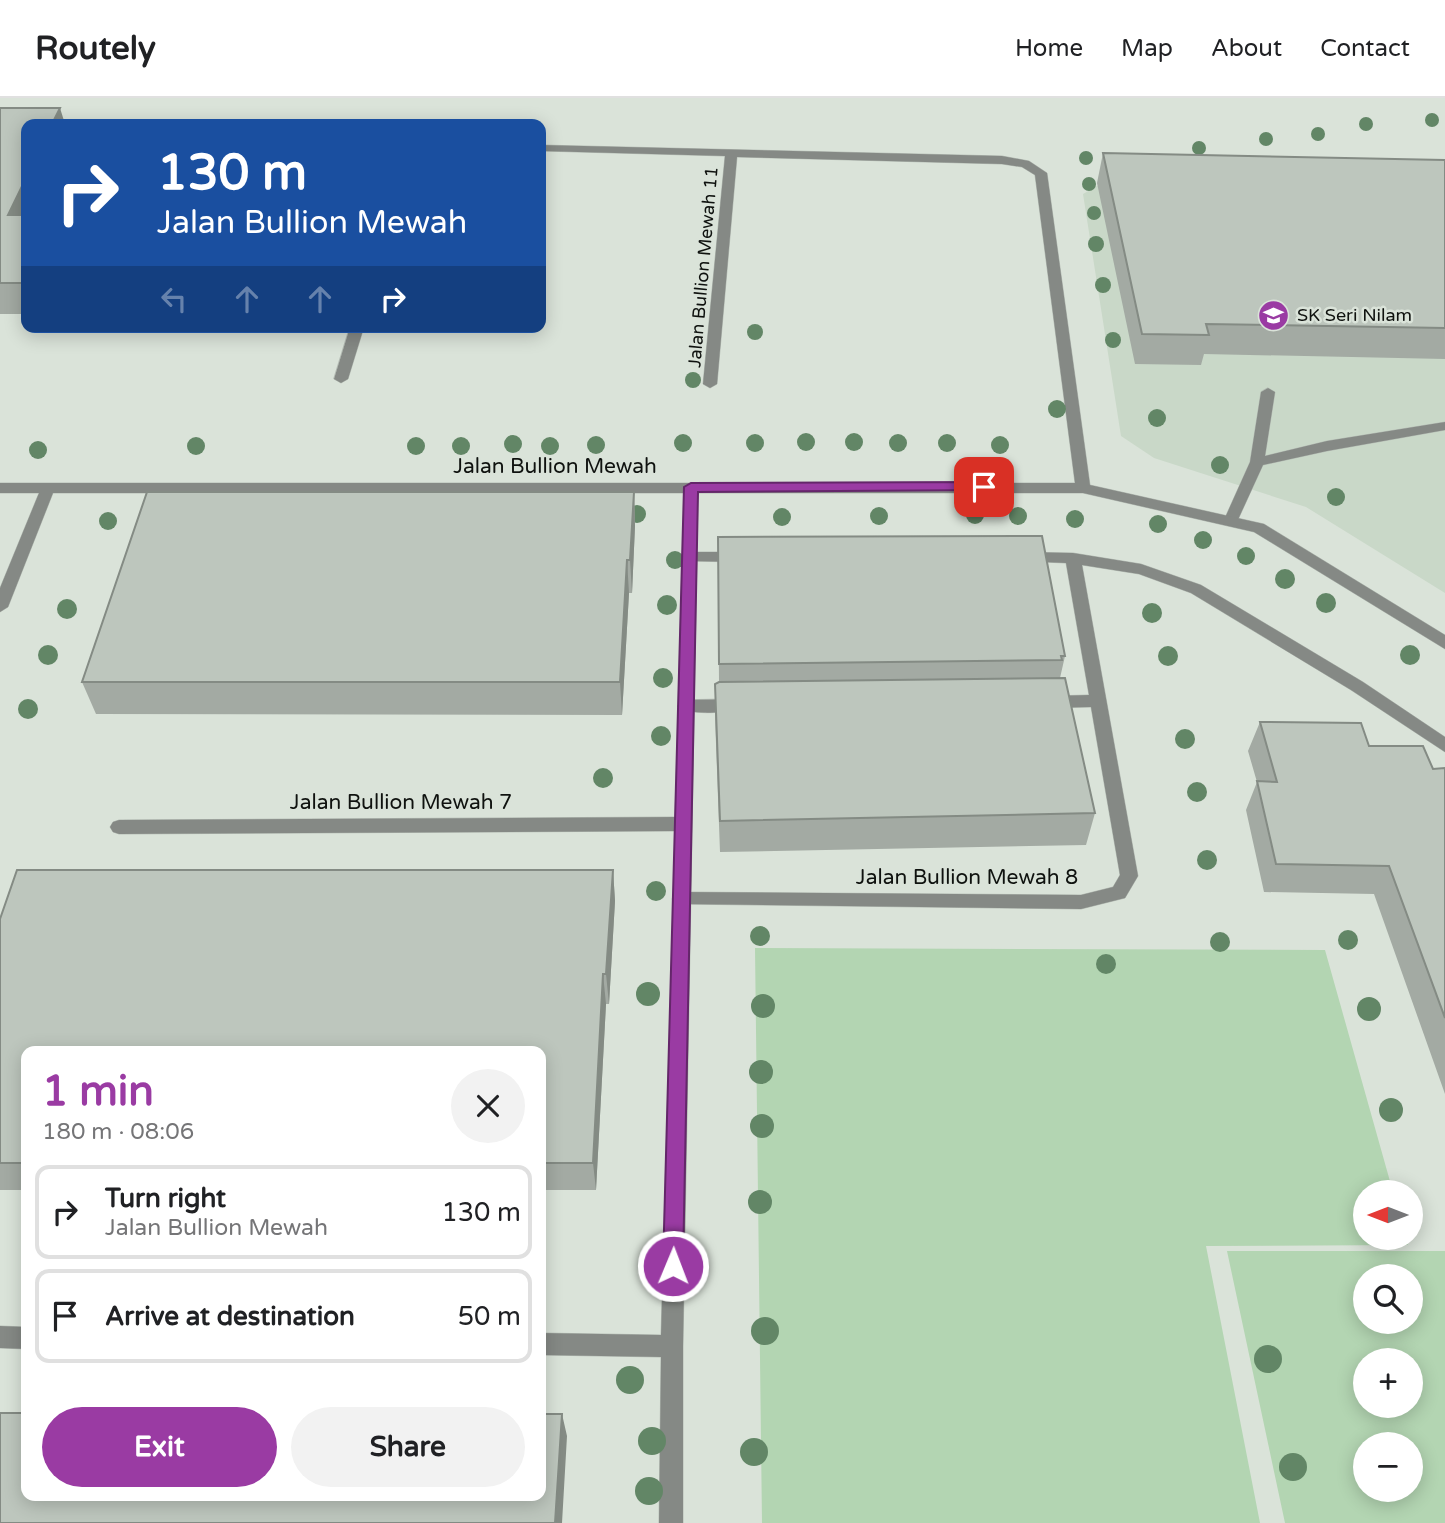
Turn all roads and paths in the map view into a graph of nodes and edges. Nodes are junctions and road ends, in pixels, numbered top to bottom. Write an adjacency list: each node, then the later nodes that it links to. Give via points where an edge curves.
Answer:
1 (546, 148): 2 (street)
2 (731, 153): 5 (street, Jalan Bullion Mewah 11); 12 (street, via 1002,160 1041,173)
3 (355, 333): 4 (street)
4 (341, 379)
5 (710, 384)
6 (1268, 392): 8 (street)
7 (1445, 426): 8 (street)
8 (1257, 462): 13 (street)
9 (691, 487): 11 (street, Jalan Bullion Mewah); 12 (street, Jalan Bullion Mewah); 14 (street)
10 (0, 488): 11 (street, Jalan Bullion Mewah)
11 (48, 488): 18 (street)
12 (1083, 488): 13 (street, Jalan Bullion Mewah)
13 (1231, 520): 19 (street, Jalan Bullion Mewah, via 1259,528)
14 (691, 557): 15 (street); 23 (street)
15 (759, 557)
16 (1005, 557): 17 (street)
17 (1073, 558): 20 (street, Jalan Bullion Mewah 8); 24 (street, via 1141,569 1196,589 1357,686)
18 (0, 607)
19 (1445, 643)
20 (1099, 701): 21 (street); 27 (street, Jalan Bullion Mewah 8, via 1129,876 1119,893 1081,902)
21 (1030, 702)
22 (754, 705): 23 (street)
23 (685, 706): 25 (street)
24 (1445, 746)
25 (682, 824): 26 (street, Jalan Bullion Mewah 7); 27 (street)
26 (119, 827)
27 (681, 900): 31 (street)
28 (0, 1337): 29 (street)
29 (21, 1338)
30 (546, 1344): 31 (street)
31 (672, 1346): 32 (street)
32 (671, 1523)

